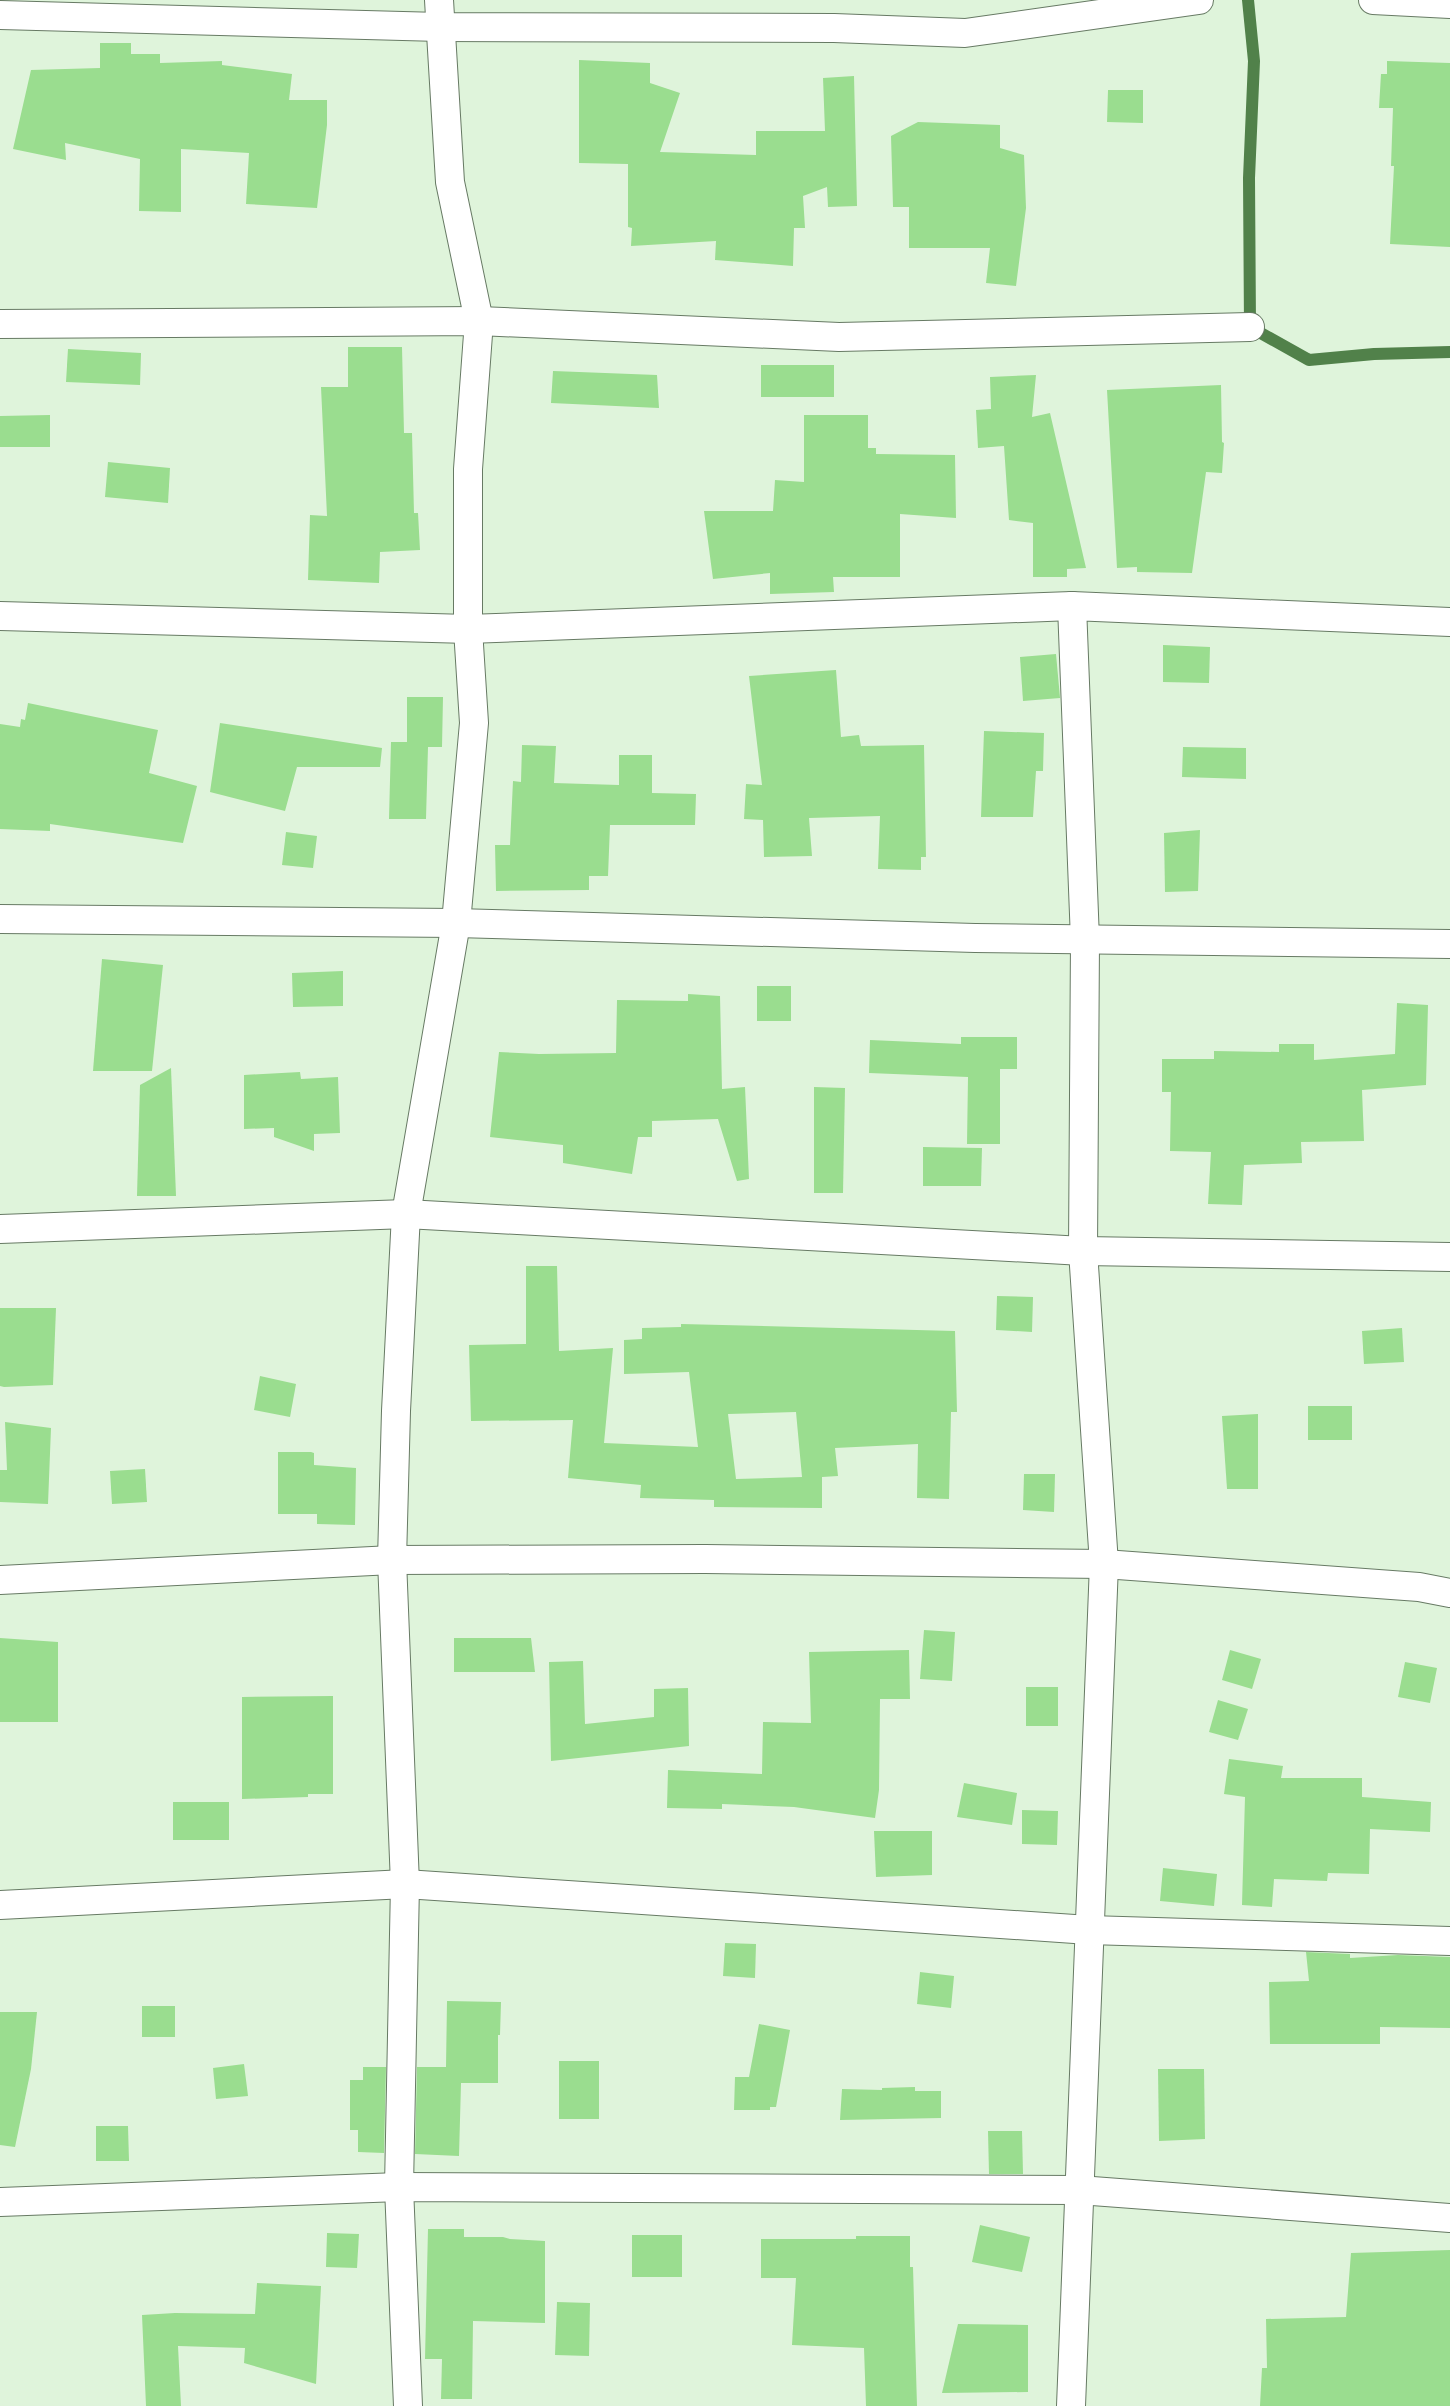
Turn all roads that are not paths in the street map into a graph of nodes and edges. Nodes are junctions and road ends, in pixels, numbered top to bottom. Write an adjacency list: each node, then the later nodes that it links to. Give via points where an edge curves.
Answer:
1 (438, 0): 6 (street)
2 (1199, 0): 6 (street, via 966,33 834,28)
3 (1373, 0): 4 (street)
4 (1450, 4)
5 (0, 15): 6 (street)
6 (440, 27): 7 (street, via 450,182)
7 (479, 320): 8 (street); 9 (street, via 839,336); 13 (street, via 468,469)
8 (0, 324)
9 (1250, 326)
10 (1072, 606): 12 (street); 13 (street); 16 (street)
11 (0, 616): 13 (street)
12 (1450, 622)
13 (468, 629): 15 (street, via 474,723)
14 (0, 919): 15 (street)
15 (456, 923): 16 (street); 18 (street)
16 (1084, 940): 17 (street); 20 (street)
17 (1450, 944)
18 (406, 1214): 19 (street); 20 (street); 22 (street)
19 (0, 1228)
20 (1082, 1251): 21 (street); 23 (street)
21 (1450, 1257)
22 (392, 1560): 23 (street, via 704,1559); 24 (street); 26 (street)
23 (1104, 1564): 25 (street, via 1419,1587); 28 (street)
24 (0, 1580)
25 (1450, 1593)
26 (405, 1884): 27 (street); 28 (street); 30 (street)
27 (0, 1905)
28 (1088, 1930): 29 (street); 31 (street)
29 (1450, 1941)
30 (399, 2186): 31 (street); 32 (street); 34 (street)
31 (1079, 2190): 33 (street); 35 (street)
32 (0, 2202)
33 (1450, 2218)
34 (408, 2406)
35 (1071, 2406)

